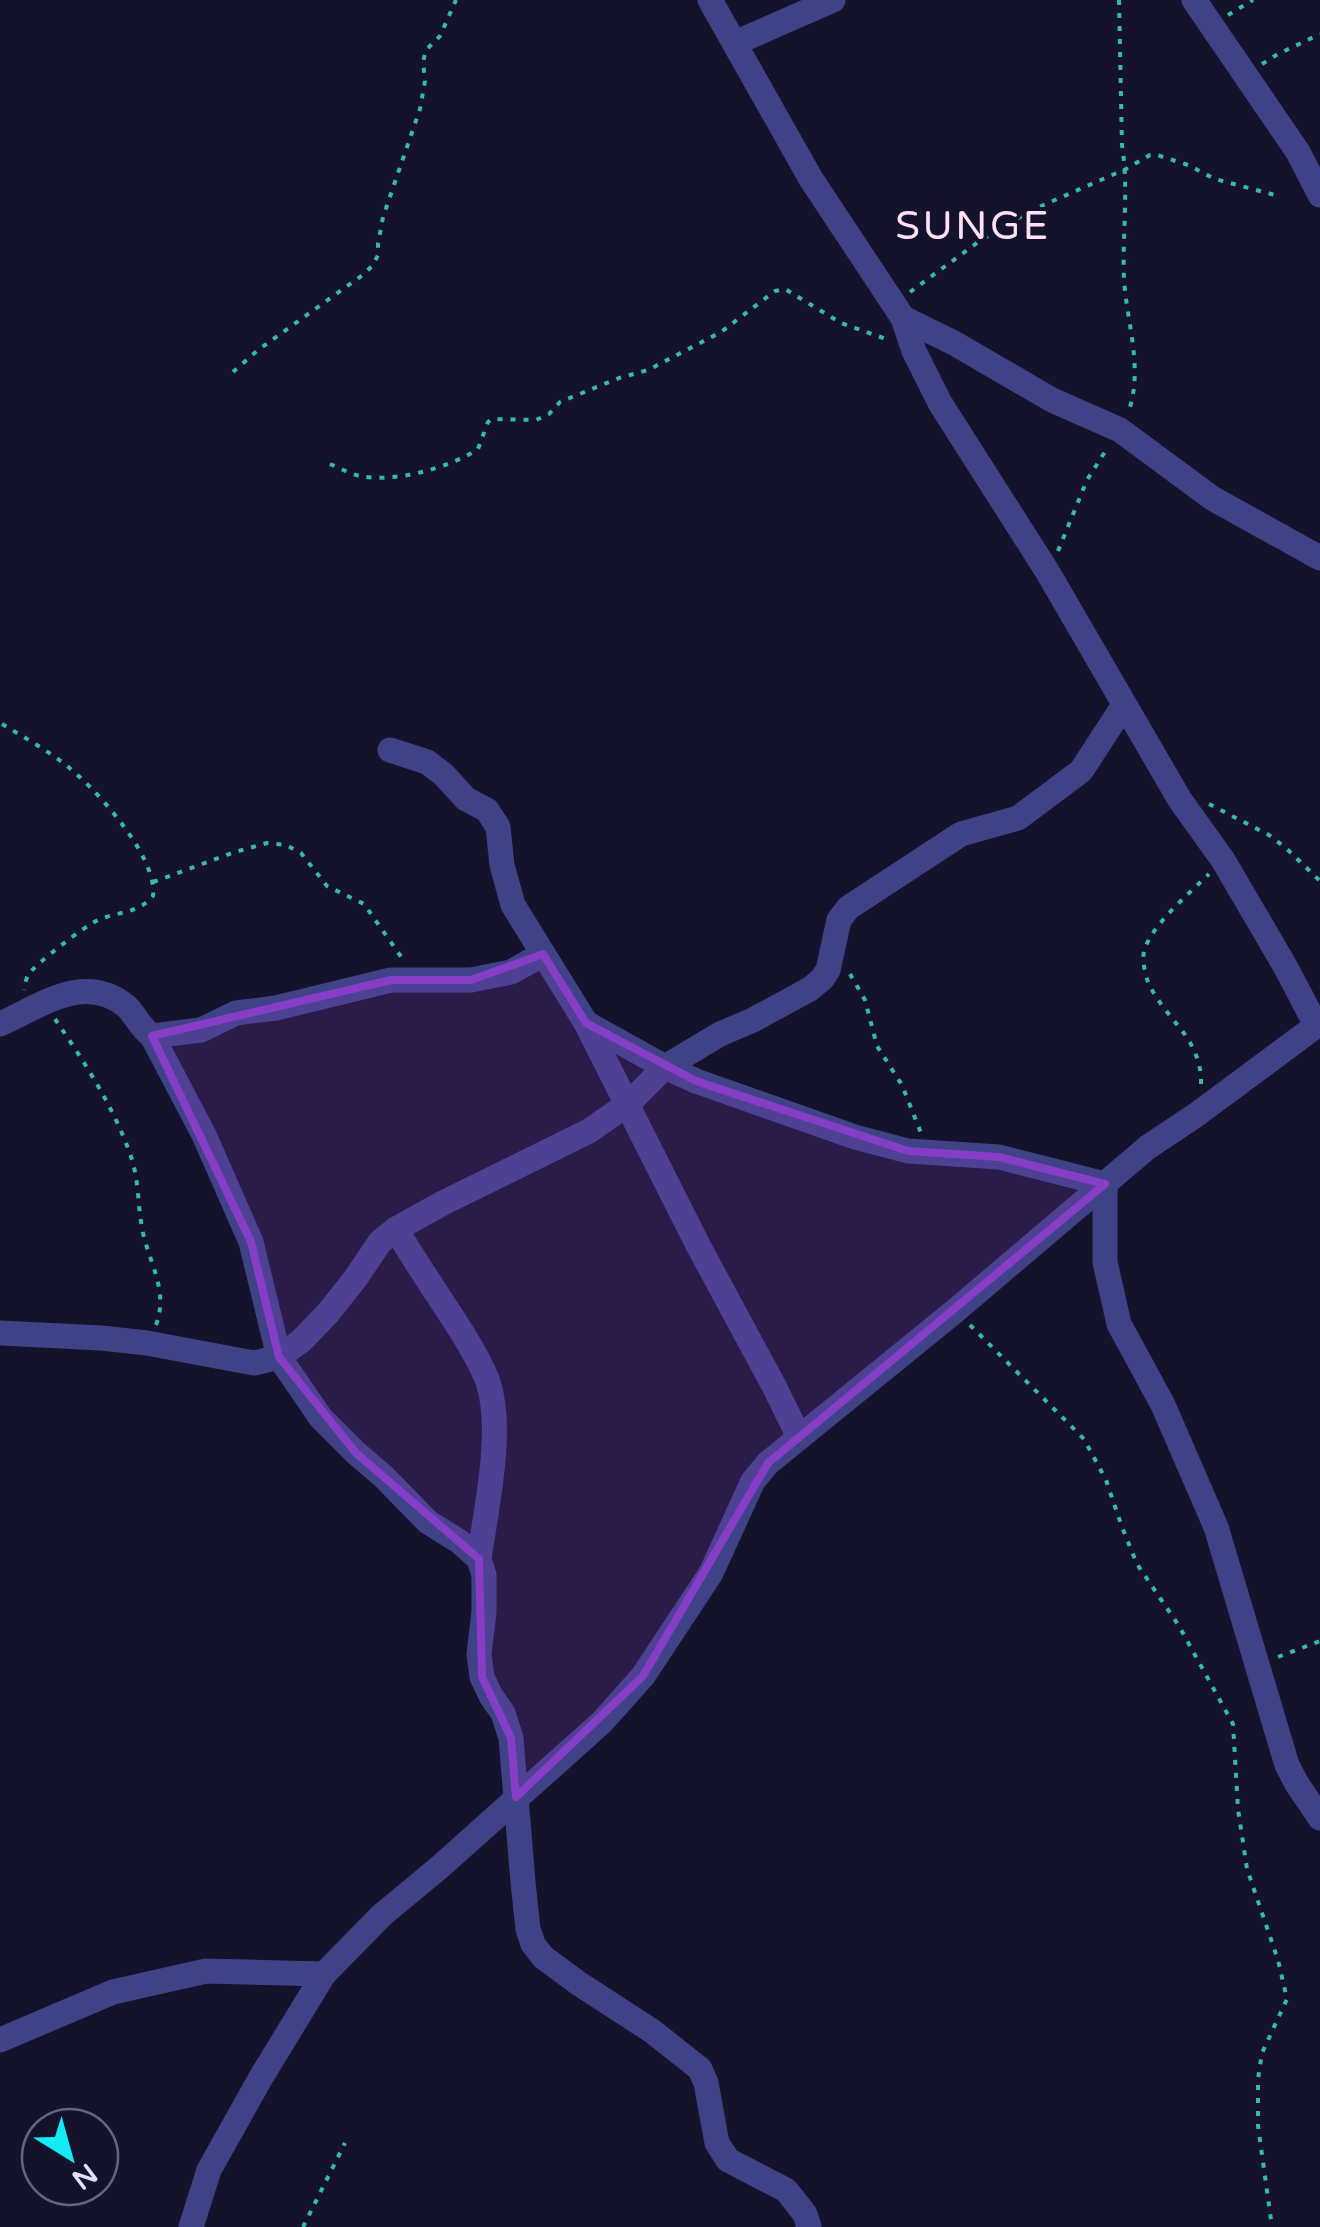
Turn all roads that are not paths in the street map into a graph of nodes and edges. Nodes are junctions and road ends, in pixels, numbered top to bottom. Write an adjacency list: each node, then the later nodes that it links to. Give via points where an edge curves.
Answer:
1 (710, 0): 4 (street)
2 (833, 0): 4 (street)
3 (1194, 0): 5 (street)
4 (735, 43): 6 (street, via 811,179)
5 (1320, 194)
6 (898, 312): 7 (street, via 1052,400 1120,430 1212,498); 8 (street, via 940,403)
7 (1320, 558)
8 (1124, 706): 13 (street); 15 (street, via 1081,771 1018,818 961,834 848,908 828,970 810,989)
9 (390, 750): 10 (street, via 427,762 492,816 513,904)
10 (543, 954): 12 (street); 14 (street, via 512,972 472,980 392,980 236,1013 201,1030)
11 (22, 1014): 14 (street, via 92,990 125,1006)
12 (586, 1023): 15 (street); 16 (street)
13 (1318, 1024): 17 (street)
14 (152, 1036): 20 (street, via 252,1242)
15 (665, 1067): 16 (street); 17 (street, via 762,1106 908,1151 999,1157)
16 (628, 1104): 18 (street); 21 (street)
17 (1105, 1184): 21 (street); 24 (street, via 1105,1262 1120,1324 1216,1527 1287,1765)
18 (396, 1229): 20 (street, via 328,1313); 22 (street, via 489,1384 495,1431)
19 (0, 1333): 20 (street, via 147,1342 254,1363)
20 (279, 1356): 22 (street, via 321,1418 356,1454)
21 (799, 1437): 23 (street, via 752,1481 711,1573 644,1676)
22 (479, 1559): 23 (street, via 482,1677 512,1738)
23 (516, 1797): 25 (street); 28 (street, via 533,1944 700,2070 717,2143 728,2160 786,2190)
24 (1320, 1818)
25 (324, 1974): 26 (street, via 206,1971 113,1992); 27 (street, via 209,2170)
26 (0, 2040)
27 (190, 2227)
28 (809, 2227)

